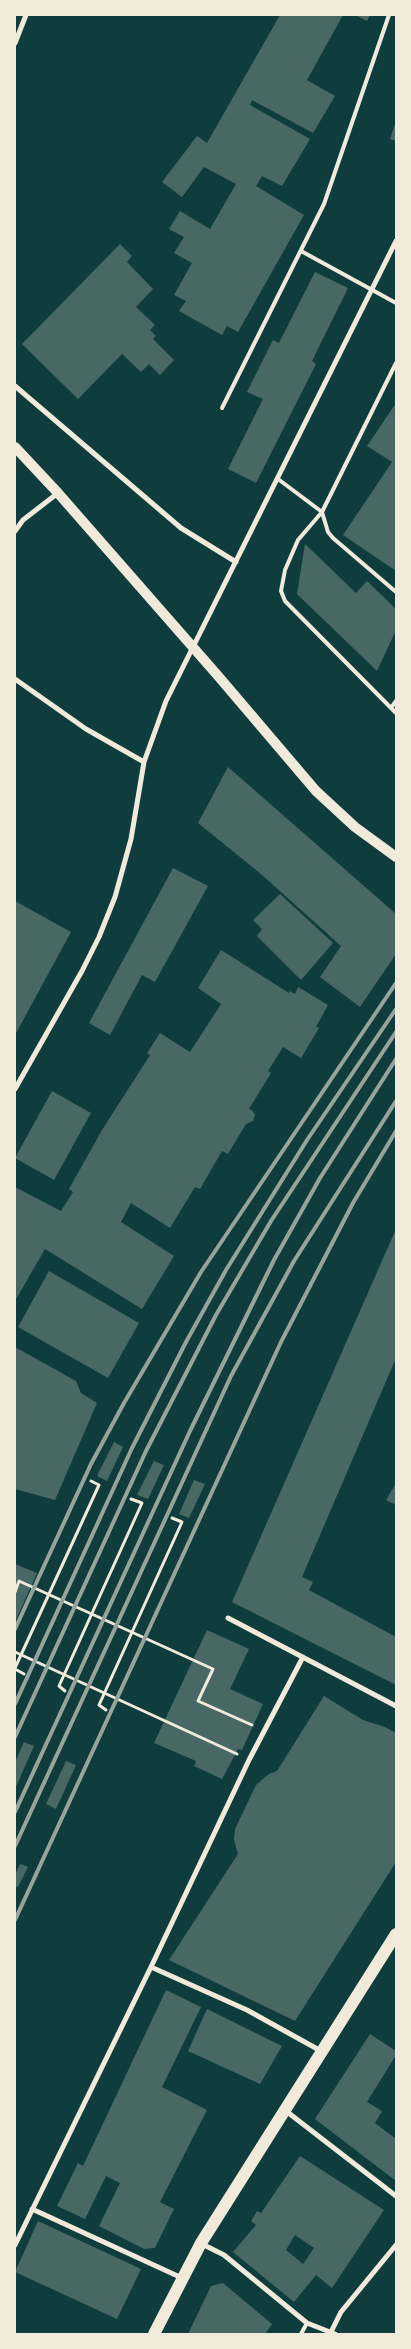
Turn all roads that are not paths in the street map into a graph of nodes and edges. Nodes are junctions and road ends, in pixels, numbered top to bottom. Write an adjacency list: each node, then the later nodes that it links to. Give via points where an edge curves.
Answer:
1 (26, 15): 3 (street)
2 (389, 15): 5 (lane, via 327,195)
3 (15, 43)
4 (396, 241): 6 (street)
5 (301, 251): 6 (lane); 10 (lane)
6 (372, 290): 7 (lane); 12 (street)
7 (396, 303)
8 (396, 363): 14 (lane)
9 (15, 386): 16 (street, via 180,528)
10 (222, 408)
11 (15, 447): 13 (main road)
12 (278, 479): 14 (lane); 16 (street)
13 (58, 493): 15 (street, via 23,520); 23 (main road, via 316,791 354,827)
14 (322, 512): 17 (lane, via 333,538); 20 (lane, via 298,540 281,591 285,601)
15 (15, 531)
16 (236, 562): 22 (street, via 166,701)
17 (396, 592)
18 (15, 679): 22 (street, via 86,729)
19 (396, 701): 20 (lane)
20 (391, 708): 21 (lane)
21 (396, 713)
22 (144, 762): 24 (street, via 131,839 115,897 82,971)
23 (396, 856)
24 (15, 1089)
25 (228, 1618): 26 (street)
26 (303, 1657): 27 (street); 29 (street, via 249,1760)
27 (396, 1706)
28 (396, 1934): 30 (main road)
29 (151, 1967): 30 (street, via 247,2010); 33 (street)
30 (322, 2051): 31 (main road)
31 (284, 2110): 32 (street); 34 (main road)
32 (396, 2196)
33 (32, 2209): 35 (street); 37 (street)
34 (201, 2243): 37 (main road); 38 (street, via 224,2255)
35 (15, 2245)
36 (396, 2245): 39 (street, via 341,2312)
37 (182, 2278): 40 (main road)
38 (307, 2323): 39 (street); 41 (lane)
39 (333, 2333)
40 (154, 2334)
41 (300, 2334)

